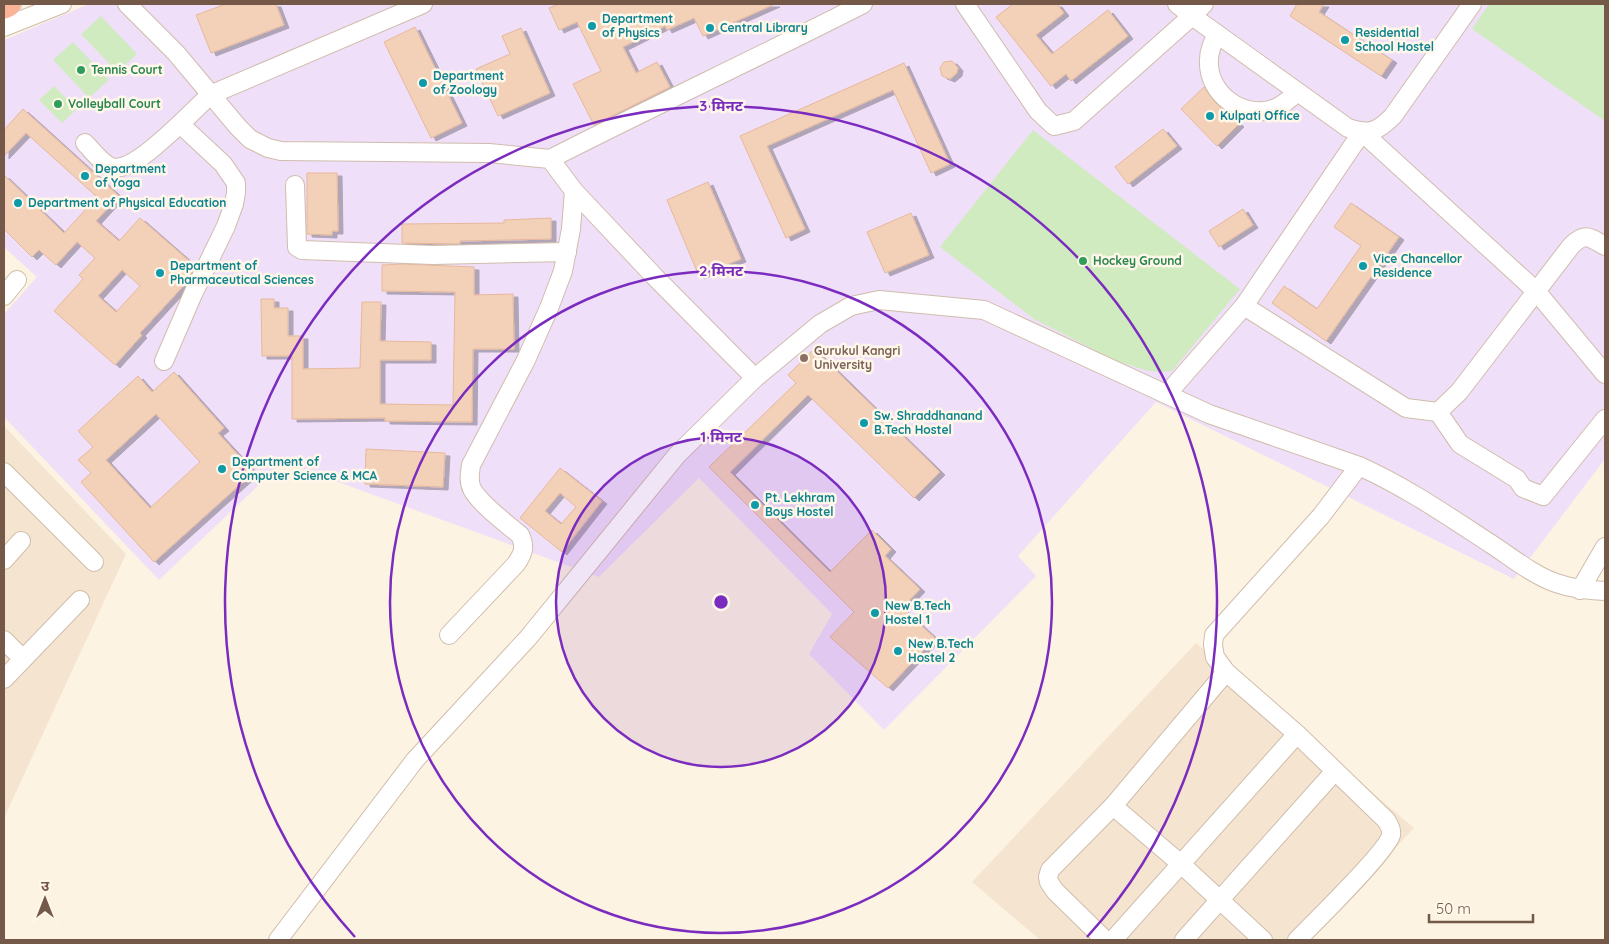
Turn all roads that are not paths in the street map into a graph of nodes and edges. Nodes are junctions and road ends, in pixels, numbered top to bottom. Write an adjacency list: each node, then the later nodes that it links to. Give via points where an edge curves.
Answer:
1 (8, 4): 9 (highway)
2 (62, 4): 11 (street)
3 (128, 4): 14 (street, via 176,53)
4 (423, 4): 14 (street)
5 (862, 4): 18 (street)
6 (966, 4): 10 (street, via 1038,111 1054,126 1074,121)
7 (1177, 4): 10 (street)
8 (1472, 4): 16 (street, via 1393,116 1380,129)
9 (4, 6)
10 (1198, 10): 12 (street)
11 (4, 27)
12 (1217, 34): 13 (street); 13 (street, via 1208,60 1215,86 1224,98 1241,108 1262,111 1275,108)
13 (1297, 92): 16 (street, via 1348,128)
14 (210, 95): 15 (street); 18 (street, via 250,139 281,151 489,153)
15 (180, 124): 17 (street, via 122,168 111,167); 27 (street, via 224,164 236,183 236,193 226,226)
16 (1362, 132): 24 (street); 26 (street)
17 (85, 143)
18 (550, 158): 20 (street)
19 (295, 185): 22 (street, via 297,247 302,250 433,255)
20 (574, 191): 22 (street); 29 (street)
21 (1605, 246): 24 (street, via 1585,236 1580,237)
22 (567, 252): 42 (street, via 564,271 550,308 471,465 469,476 479,497 520,536 524,550 516,564)
23 (17, 280): 25 (street)
24 (1536, 291): 28 (street); 31 (street, via 1459,392)
25 (4, 296)
26 (1244, 306): 30 (street); 31 (street, via 1406,408)
27 (164, 361)
28 (1605, 374)
29 (755, 378): 30 (street, via 820,324 851,306 879,300 984,310); 52 (street, via 677,455 528,638 415,760)
30 (1167, 394): 33 (street, via 1209,414)
31 (1438, 412): 32 (street, via 1460,444 1516,479 1523,488 1543,496)
32 (1605, 419)
33 (1359, 466): 39 (street, via 1414,494 1542,576); 45 (street, via 1321,516 1214,635 1215,657)
34 (4, 472): 38 (street)
35 (21, 541): 37 (street)
36 (1605, 547): 39 (street)
37 (4, 560)
38 (94, 562)
39 (1580, 590): 40 (street)
40 (1605, 591)
41 (80, 600): 44 (street)
42 (449, 635)
43 (4, 640): 44 (street)
44 (23, 659): 46 (street)
45 (1226, 672): 47 (street); 49 (street)
46 (4, 679)
47 (1297, 734): 48 (street); 50 (street)
48 (1335, 771): 51 (street); 57 (street, via 1386,820 1391,828 1391,837)
49 (1113, 806): 50 (street); 53 (street, via 1050,870 1048,877 1055,891)
50 (1181, 864): 51 (street); 54 (street)
51 (1220, 900): 55 (street); 56 (street)
52 (278, 940)
53 (1105, 940)
54 (1113, 940)
55 (1184, 940)
56 (1263, 940)
57 (1298, 940)

